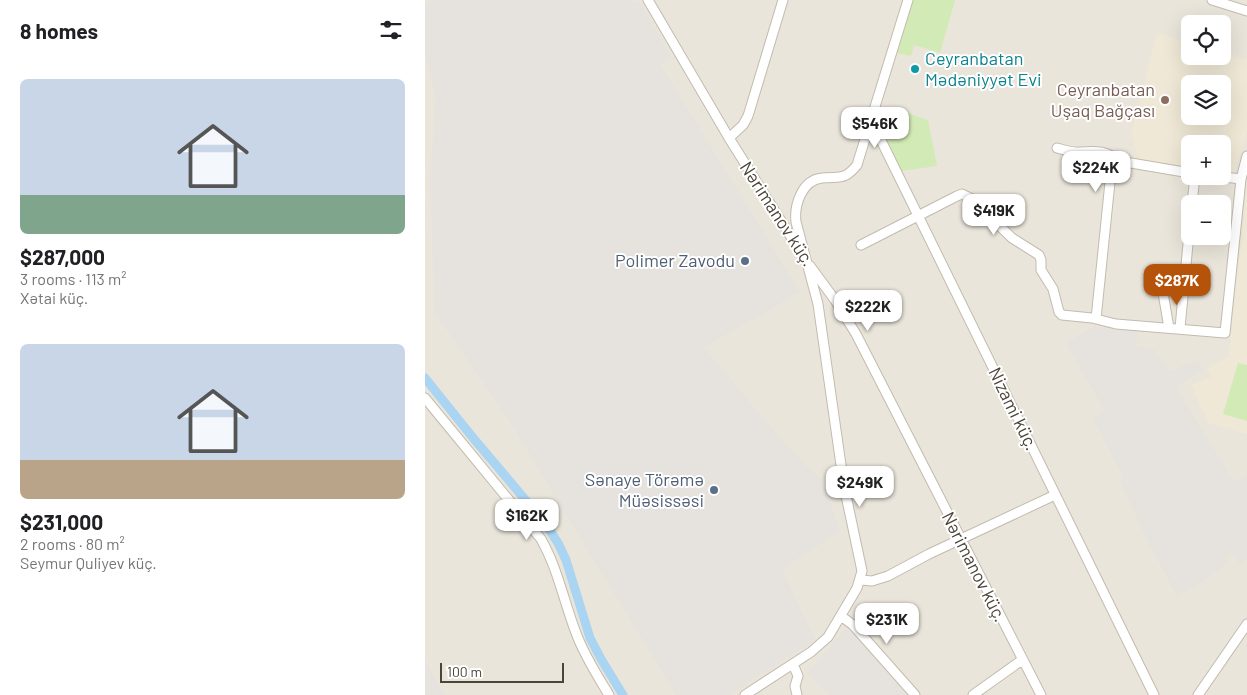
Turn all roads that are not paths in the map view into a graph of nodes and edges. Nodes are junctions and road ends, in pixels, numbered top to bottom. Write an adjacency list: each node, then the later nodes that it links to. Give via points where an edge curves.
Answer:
1 (650, 0): 7 (street, Nərimanov küç.)
2 (783, 0): 7 (street, via 747,116 743,125)
3 (907, 0): 6 (street)
4 (1212, 0): 5 (street)
5 (1247, 10)
6 (871, 122): 14 (street, Nizami küç.); 17 (street, via 857,165 850,174 813,181 798,200 796,222)
7 (729, 138): 17 (street, Nərimanov küç.)
8 (1057, 148): 10 (street, via 1107,154)
9 (1247, 156): 13 (street)
10 (1120, 163): 11 (street); 19 (street, via 1110,182)
11 (1181, 171)
12 (1231, 178): 13 (street)
13 (1241, 179): 21 (street, via 1225,333)
14 (919, 216): 15 (street); 19 (street, via 957,196 967,195 1012,238 1039,255 1041,270 1053,289 1062,315); 23 (street, Nizami küç.)
15 (861, 245)
16 (1188, 245): 21 (street)
17 (807, 261): 24 (street, Nərimanov küç., via 856,334); 25 (street, via 818,304 844,486 862,570)
18 (1162, 288): 20 (street)
19 (1096, 319): 20 (street, via 1116,324)
20 (1169, 328): 21 (street)
21 (1180, 328)
22 (425, 398): 30 (street, via 541,539 556,571 575,633)
23 (1055, 495): 24 (street); 36 (street, Nizami küç.)
24 (961, 540): 25 (street, via 888,576 872,581); 28 (street, Nərimanov küç.)
25 (861, 580): 26 (street)
26 (841, 616): 29 (street, via 822,643); 33 (street, via 853,625)
27 (1247, 624): 37 (street)
28 (1022, 660): 34 (street); 35 (street, Nərimanov küç.)
29 (793, 664): 31 (street); 32 (street, via 798,676)
30 (609, 695)
31 (745, 695)
32 (797, 695)
33 (915, 695)
34 (973, 695)
35 (1041, 695)
36 (1154, 695)
37 (1197, 695)

